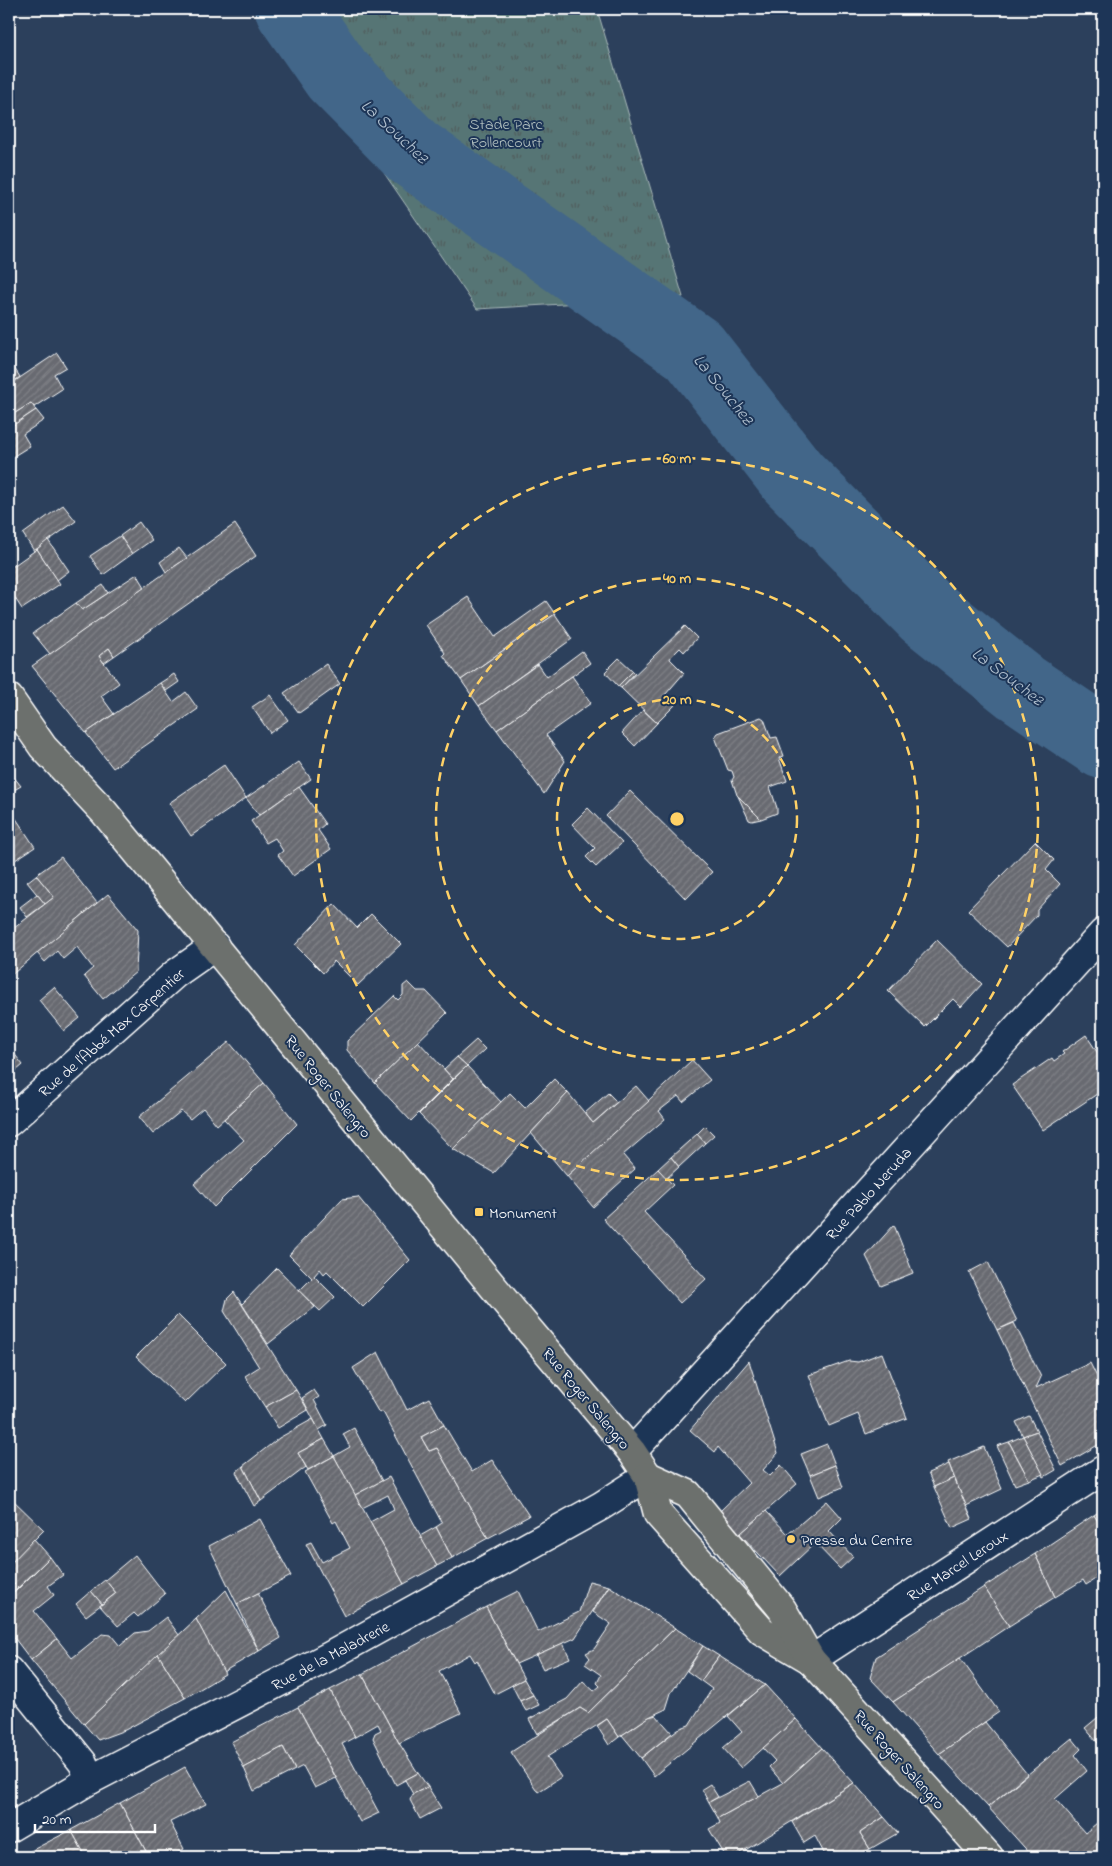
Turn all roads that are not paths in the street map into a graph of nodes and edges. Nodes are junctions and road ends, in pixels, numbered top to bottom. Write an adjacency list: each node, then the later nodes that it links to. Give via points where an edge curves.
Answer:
1 (9, 698): 3 (main road, Rue Roger Salengro, via 43,747 104,812)
2 (1103, 933): 5 (street, Rue Pablo Neruda)
3 (215, 946): 4 (street, Rue de l'Abbé Max Carpentier, via 175,974); 5 (main road, Rue Roger Salengro)
4 (9, 1122)
5 (632, 1452): 7 (main road, Rue Roger Salengro)
6 (1103, 1470): 8 (street, Rue Marcel Leroux)
7 (648, 1476): 8 (main road, Rue Roger Salengro, via 658,1514 664,1521 762,1631); 10 (street, Rue de la Maladrerie, via 601,1506 328,1657)
8 (811, 1660): 12 (main road, Rue Roger Salengro)
9 (9, 1671): 10 (street, via 82,1763)
10 (90, 1780): 11 (street, Rue de la Maladrerie)
11 (9, 1828)
12 (989, 1857)

